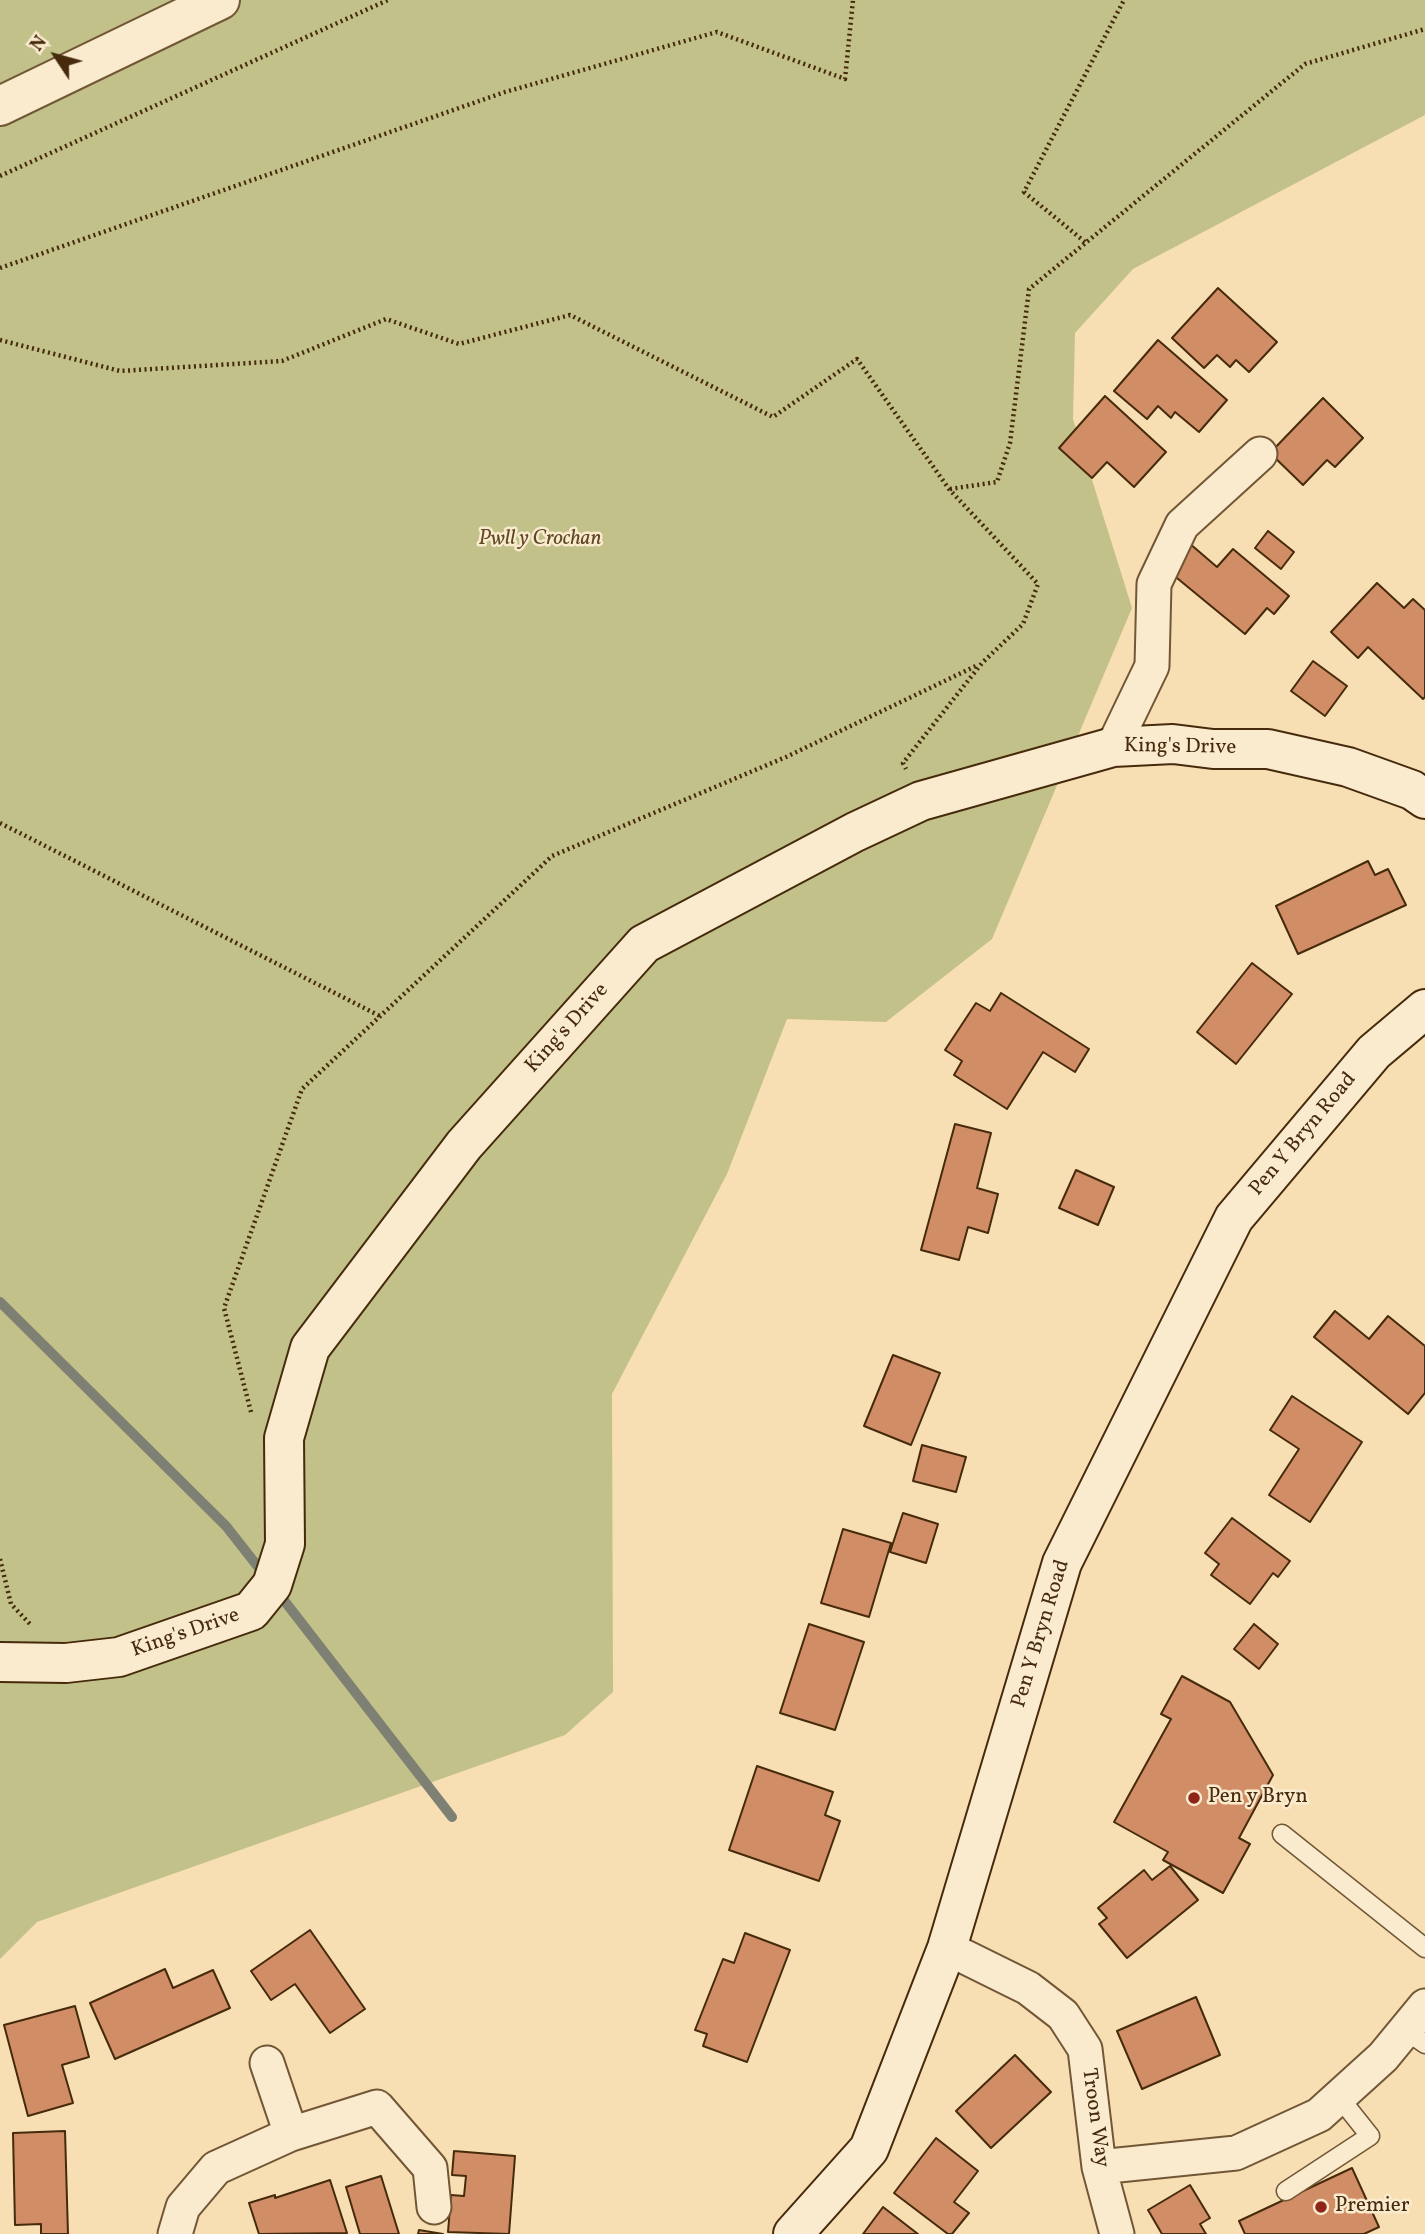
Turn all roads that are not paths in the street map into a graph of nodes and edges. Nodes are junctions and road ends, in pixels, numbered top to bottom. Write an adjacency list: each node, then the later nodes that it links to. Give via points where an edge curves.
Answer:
1 (220, 0): 2 (main road)
2 (0, 106)
3 (1261, 454): 4 (street, via 1182,525 1154,584 1152,666)
4 (1113, 747): 5 (main road, King's Drive, via 1173,744 1268,749 1348,767); 7 (main road, King's Drive, via 921,801 644,944 464,1145 310,1348 284,1438 285,1544 261,1598 119,1657 66,1663)
5 (1425, 799)
6 (1425, 1009): 9 (main road, Pen Y Bryn Road, via 1374,1052 1234,1218 1062,1563)
7 (0, 1662)
8 (1282, 1834): 10 (lane)
9 (947, 1948): 15 (street, Troon Way, via 1028,1988 1063,2015 1085,2049); 19 (main road, Pen Y Bryn Road, via 869,2149)
10 (1425, 1948)
11 (1418, 2027): 13 (street)
12 (267, 2063): 14 (street)
13 (1339, 2097): 15 (street, via 1319,2115 1236,2153); 16 (lane, via 1370,2136)
14 (291, 2134): 17 (street, via 377,2107 430,2168); 18 (street, via 216,2168 183,2207)
15 (1099, 2167): 20 (street, Troon Way)
16 (1286, 2191)
17 (434, 2207)
18 (175, 2234)
19 (793, 2234)
20 (1117, 2234)

